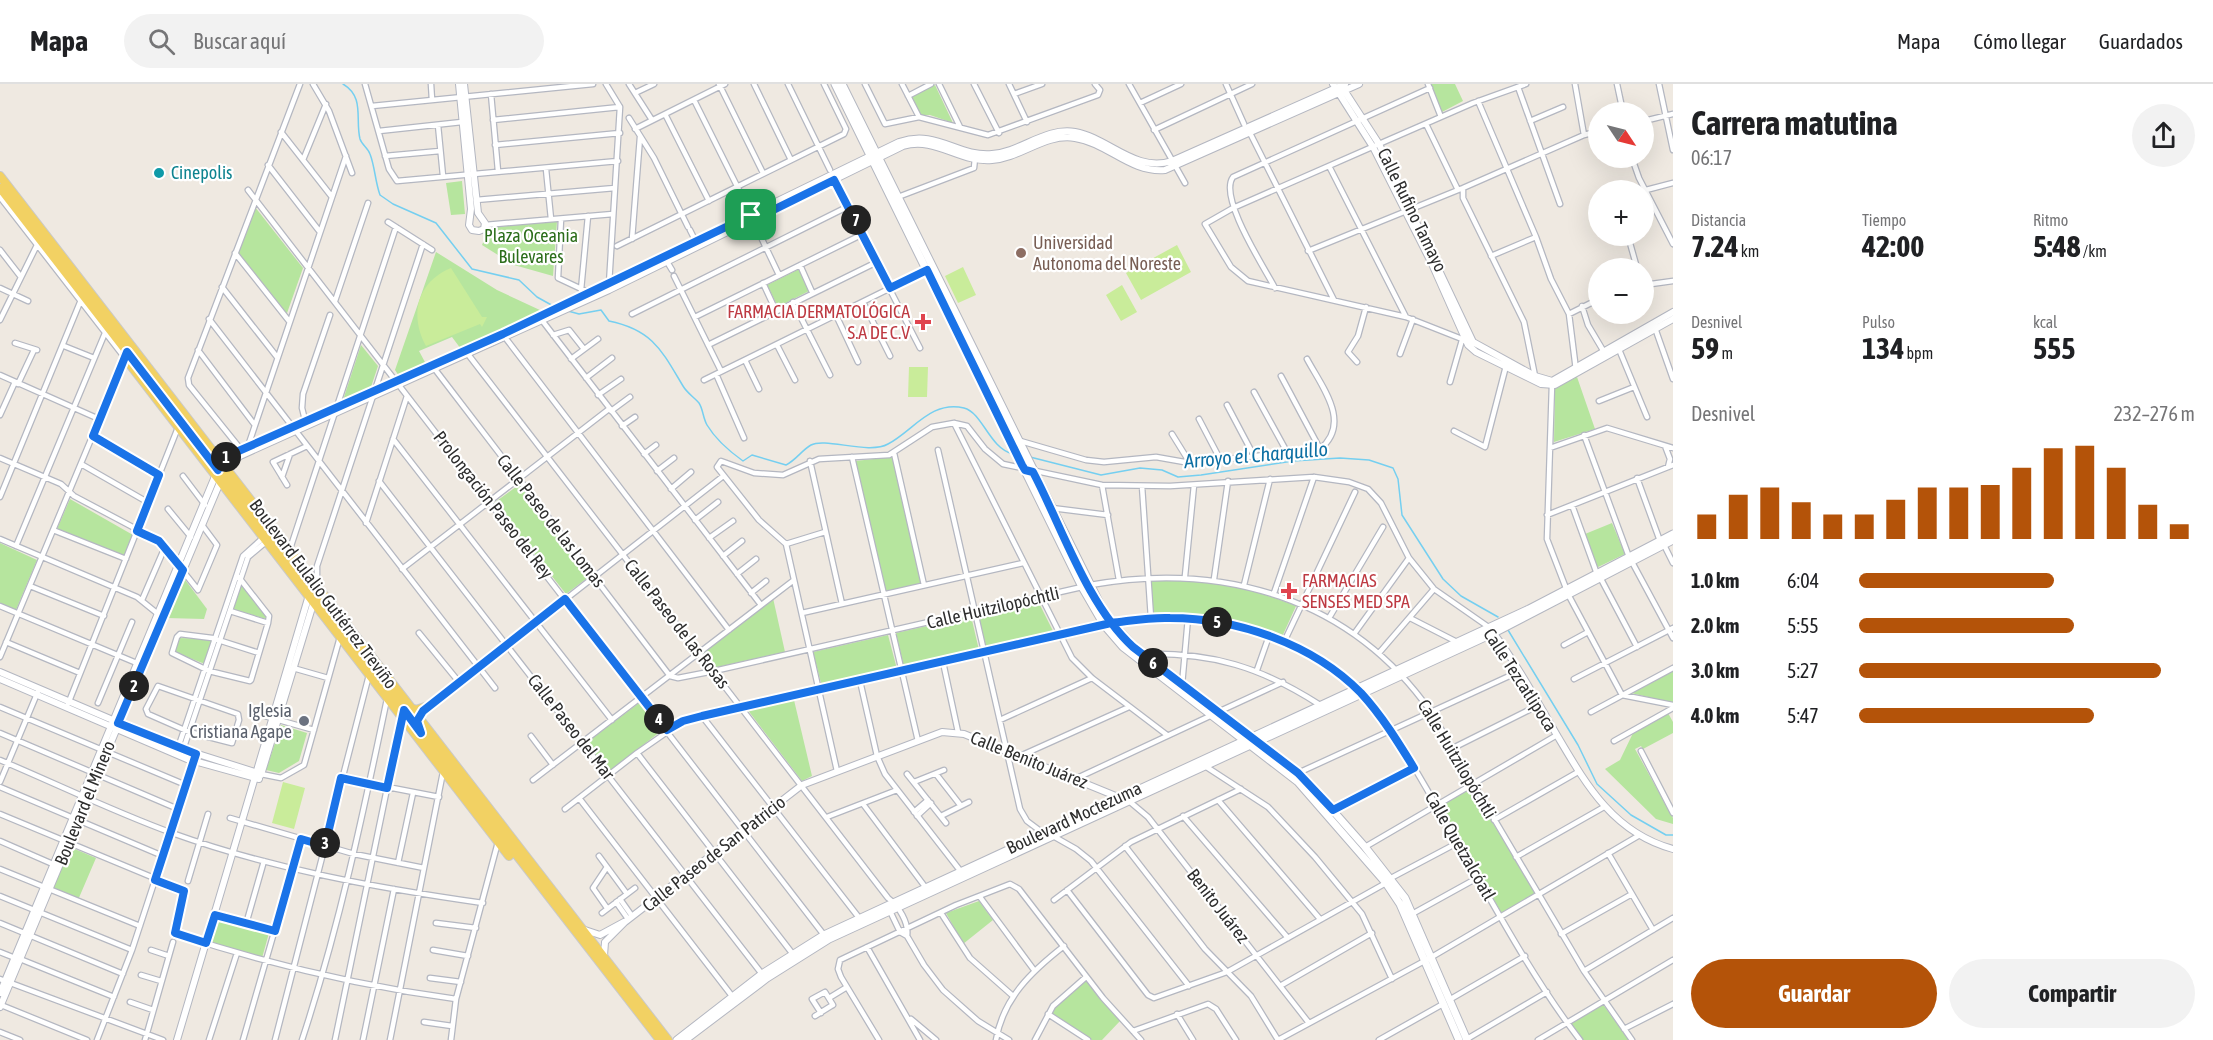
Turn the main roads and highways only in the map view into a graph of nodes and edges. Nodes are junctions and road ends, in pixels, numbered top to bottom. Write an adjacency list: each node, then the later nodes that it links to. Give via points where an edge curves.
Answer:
1 (839, 84): 4 (main road)
2 (0, 176): 7 (main road, Boulevard Eulalio Gutiérrez Treviño)
3 (0, 188): 5 (main road, Boulevard Eulalio Gutiérrez Treviño)
4 (896, 198): 9 (main road); 9 (main road, via 927,270)
5 (2, 199): 7 (main road, Boulevard Eulalio Gutiérrez Treviño)
6 (52, 234): 7 (main road)
7 (67, 274): 8 (main road, Boulevard Eulalio Gutiérrez Treviño)
8 (84, 299): 11 (main road, Boulevard Eulalio Gutiérrez Treviño); 11 (main road, Boulevard Eulalio Gutiérrez Treviño, via 179,424)
9 (1015, 443): 10 (main road); 10 (main road, via 1022,450)
10 (1028, 469): 15 (main road); 15 (main road, via 1052,508)
11 (221, 472): 16 (main road, Boulevard Eulalio Gutiérrez Treviño, via 267,538); 16 (main road, Boulevard Eulalio Gutiérrez Treviño, via 289,551)
12 (1673, 534): 14 (main road)
13 (1673, 540): 14 (main road)
14 (1662, 543): 18 (main road)
15 (1085, 586): 17 (main road)
16 (313, 591): 19 (main road, Boulevard Eulalio Gutiérrez Treviño); 23 (main road, Boulevard Eulalio Gutiérrez Treviño)
17 (1107, 624): 26 (main road); 27 (main road, via 1131,654)
18 (1492, 630): 20 (main road, Boulevard Moctezuma); 20 (main road, Boulevard Moctezuma, via 1457,642)
19 (342, 636): 23 (main road, Boulevard Eulalio Gutiérrez Treviño); 23 (main road, Boulevard Eulalio Gutiérrez Treviño, via 387,699)
20 (1399, 673): 21 (main road, Boulevard Moctezuma)
21 (1359, 691): 26 (main road, Boulevard Moctezuma); 26 (main road, Boulevard Moctezuma, via 1320,705)
22 (431, 705): 23 (main road)
23 (405, 712): 24 (main road, Boulevard Eulalio Gutiérrez Treviño); 25 (main road, Boulevard Eulalio Gutiérrez Treviño); 28 (main road, Boulevard Eulalio Gutiérrez Treviño)
24 (418, 718): 25 (main road); 36 (main road, Boulevard Eulalio Gutiérrez Treviño)
25 (421, 733): 28 (main road, Boulevard Eulalio Gutiérrez Treviño)
26 (1254, 739): 27 (main road, Boulevard Moctezuma); 30 (main road, via 1298,773 1333,810)
27 (1246, 743): 29 (main road, Boulevard Moctezuma, via 1119,797); 29 (main road, Boulevard Moctezuma, via 1205,766); 30 (main road, via 1304,787)
28 (444, 767): 35 (main road, Boulevard Eulalio Gutiérrez Treviño, via 509,856 513,852)
29 (963, 874): 31 (main road, Boulevard Moctezuma); 31 (main road, Boulevard Moctezuma, via 927,888)
30 (1388, 881): 33 (main road); 33 (main road, via 1412,914)
31 (897, 906): 32 (main road, Boulevard Moctezuma)
32 (889, 910): 37 (main road, Boulevard Moctezuma, via 860,919 792,954); 38 (main road, Boulevard Moctezuma, via 794,959)
33 (1427, 960): 34 (main road)
34 (1446, 1002): 39 (main road); 40 (main road)
35 (661, 1040)
36 (668, 1040)
37 (677, 1040)
38 (685, 1040)
39 (1459, 1040)
40 (1467, 1040)

